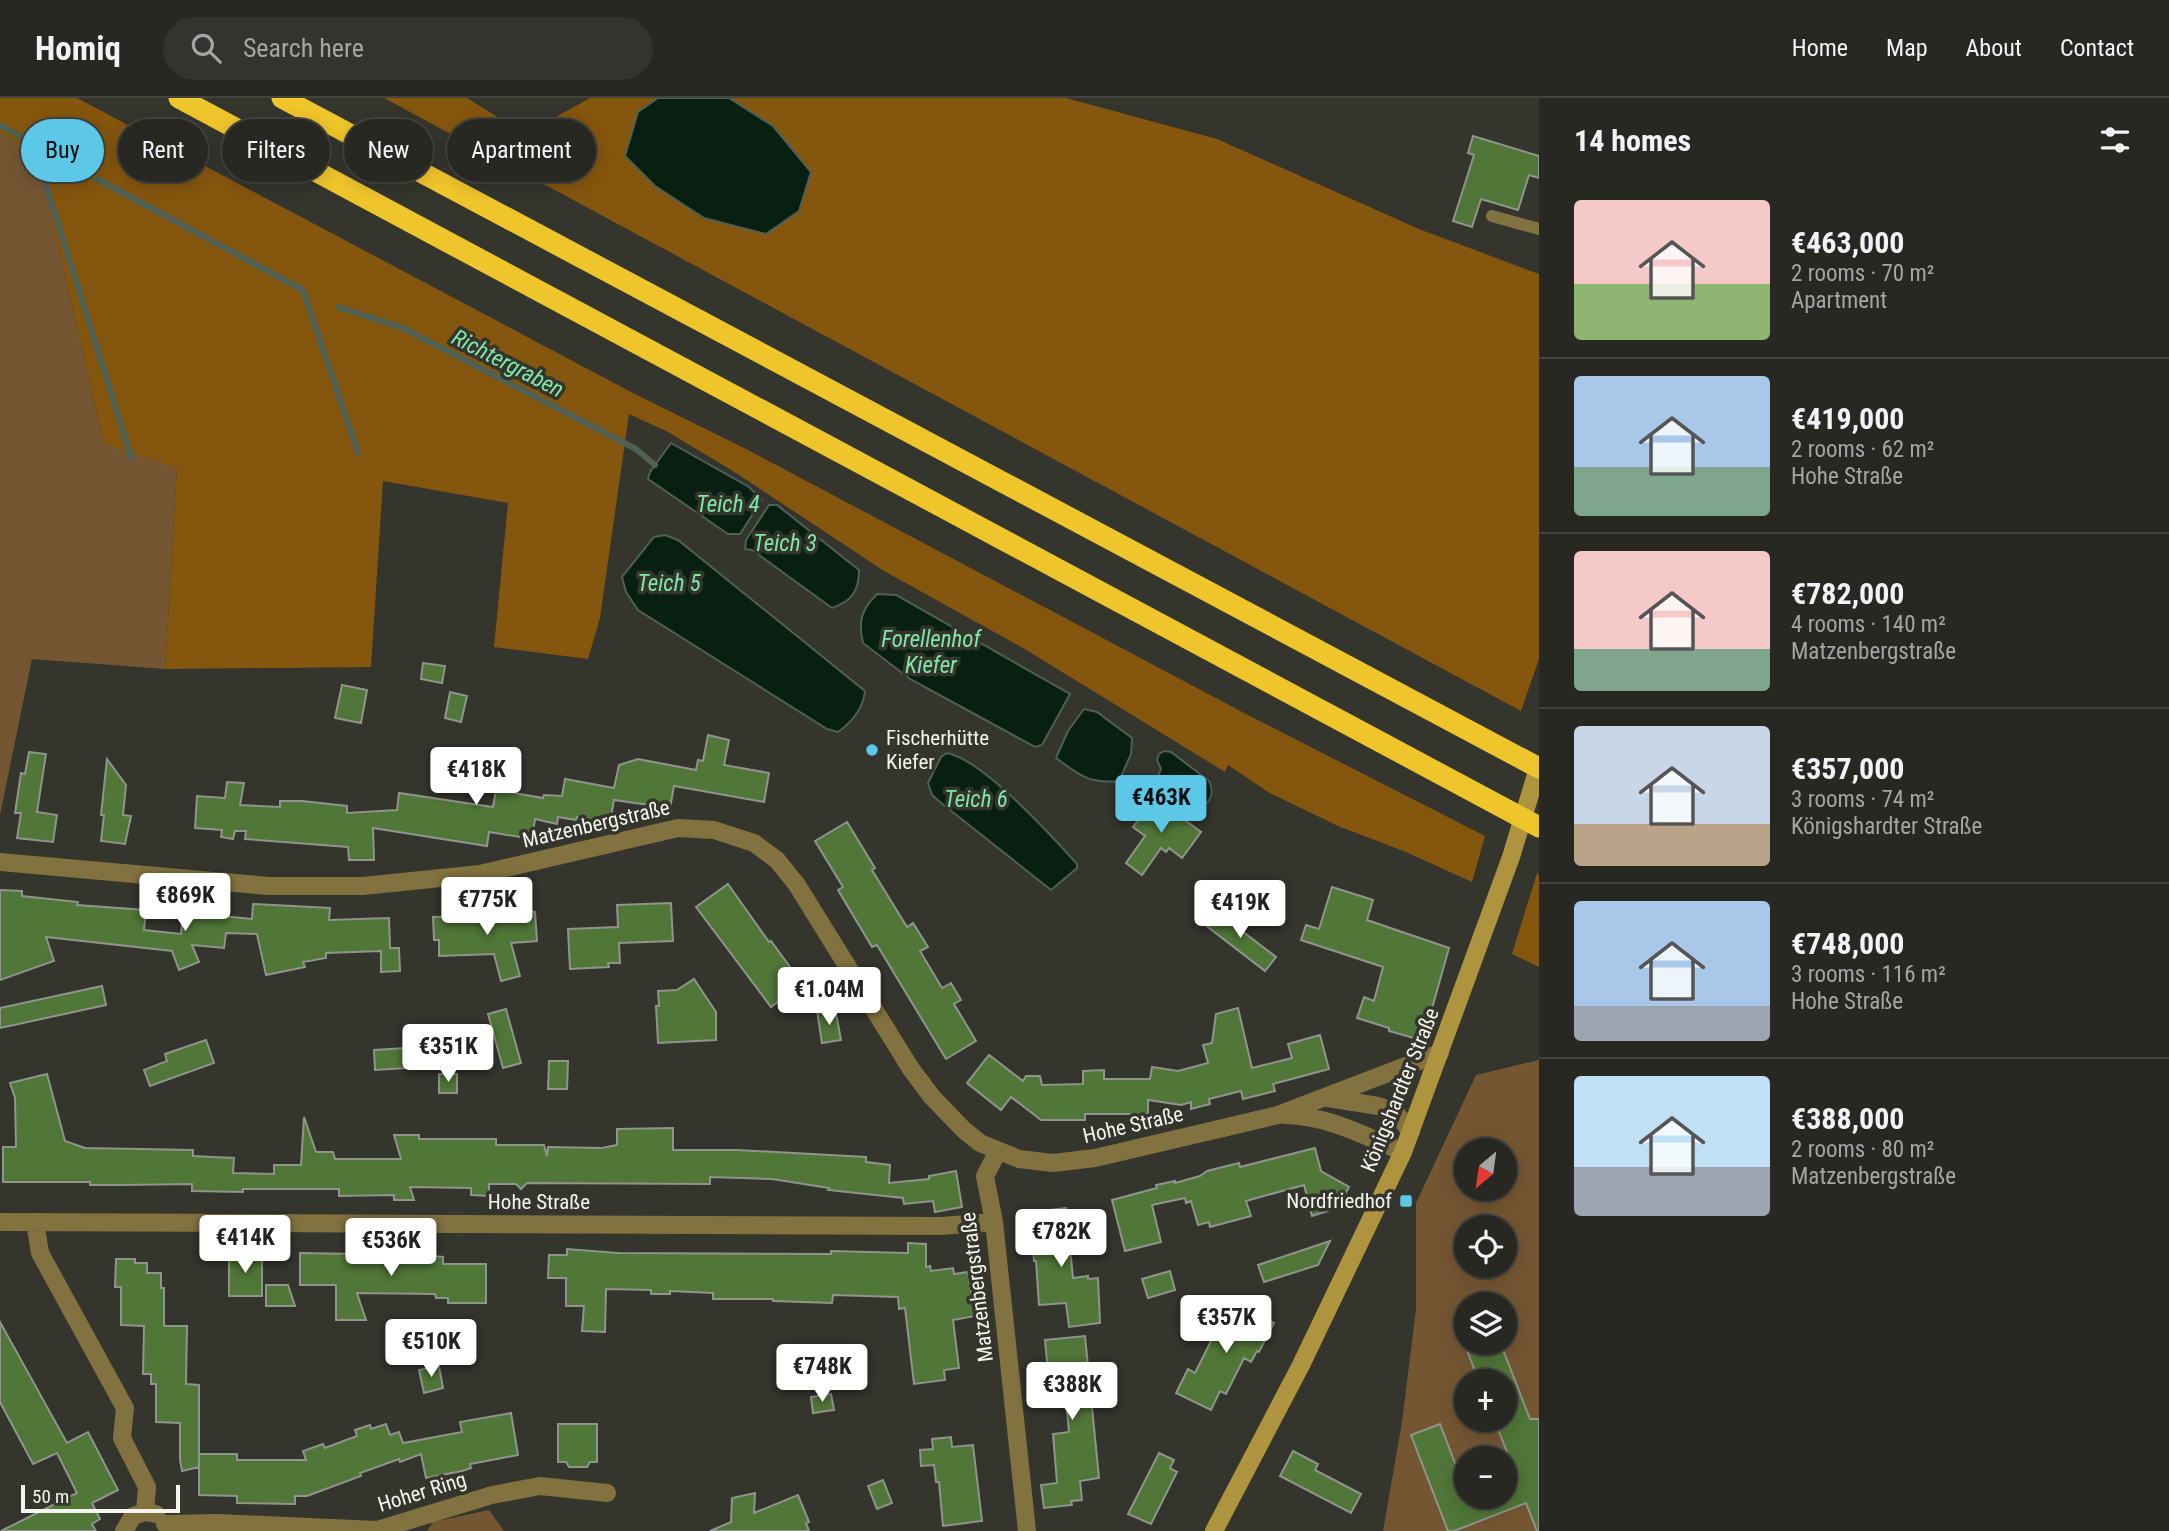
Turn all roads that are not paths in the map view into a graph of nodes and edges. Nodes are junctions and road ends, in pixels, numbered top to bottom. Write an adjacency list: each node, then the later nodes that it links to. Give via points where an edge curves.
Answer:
1 (179, 98): 6 (highway)
2 (282, 98): 5 (highway)
3 (1492, 216): 4 (lane)
4 (1539, 229)
5 (1539, 766): 8 (street, Königshardter Straße)
6 (1539, 827)
7 (0, 863): 12 (street, Matzenbergstraße, via 269,886 363,886 480,874 678,828 735,836 762,847 777,860 932,1097 972,1136)
8 (1440, 1053): 9 (street, Hohe Straße); 11 (street, Königshardter Straße)
9 (1322, 1098): 10 (street, Hohe Straße); 11 (street, Hohe Straße, via 1378,1105 1396,1113)
10 (1278, 1115): 12 (street, Hohe Straße, via 1095,1158 1039,1163); 13 (street, Hohe Straße, via 1327,1119)
11 (1411, 1132): 13 (street, Königshardter Straße)
12 (998, 1151): 16 (street, Matzenbergstraße, via 985,1176)
13 (1403, 1152): 22 (street, Königshardter Straße)
14 (0, 1222): 15 (street, Hohe Straße)
15 (35, 1222): 16 (street, Hohe Straße, via 941,1227); 18 (street, via 40,1253 125,1408 122,1438 148,1487)
16 (993, 1222): 21 (street, Matzenbergstraße)
17 (607, 1493): 19 (street, Hoher Ring, via 540,1486 479,1498 377,1530 217,1523)
18 (145, 1512): 19 (street, Hoher Ring, via 157,1515); 20 (street, via 133,1516)
19 (166, 1527)
20 (124, 1531)
21 (1027, 1531)
22 (1214, 1531)

